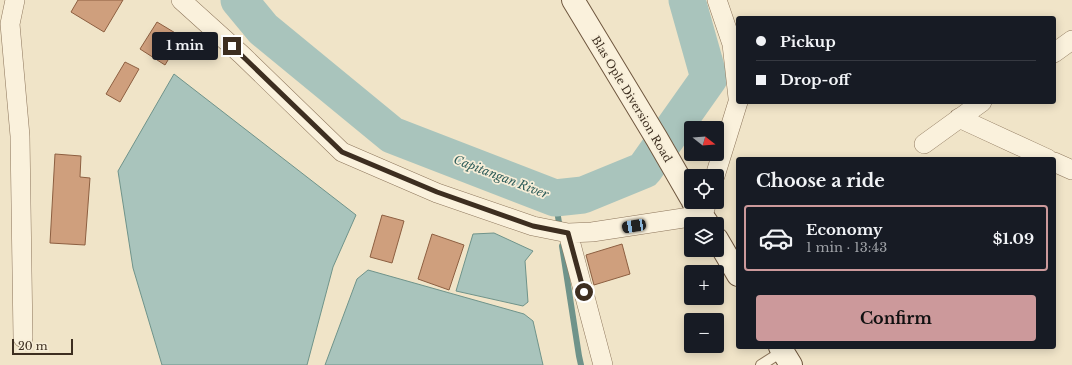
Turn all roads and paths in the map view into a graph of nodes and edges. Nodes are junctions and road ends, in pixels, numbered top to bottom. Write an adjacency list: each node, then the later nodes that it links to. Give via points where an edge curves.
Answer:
1 (15, 0): 19 (street, via 10,24 20,136)
2 (181, 0): 16 (street, via 342,152 437,192 533,226)
3 (573, 0): 14 (main road, Blas Ople Diversion Road)
4 (718, 0): 7 (street, via 732,44)
5 (1072, 40): 6 (street)
6 (1056, 52)
7 (736, 80)
8 (737, 104): 13 (street)
9 (979, 104): 10 (street)
10 (959, 118): 11 (street); 12 (street)
11 (924, 144)
12 (1044, 157)
13 (717, 169)
14 (684, 183)
15 (690, 209): 16 (street, via 592,232)
16 (565, 233): 21 (street)
17 (724, 251): 18 (main road)
18 (736, 272)
19 (23, 338)
20 (785, 354): 22 (lane)
21 (603, 365)
22 (761, 365)

